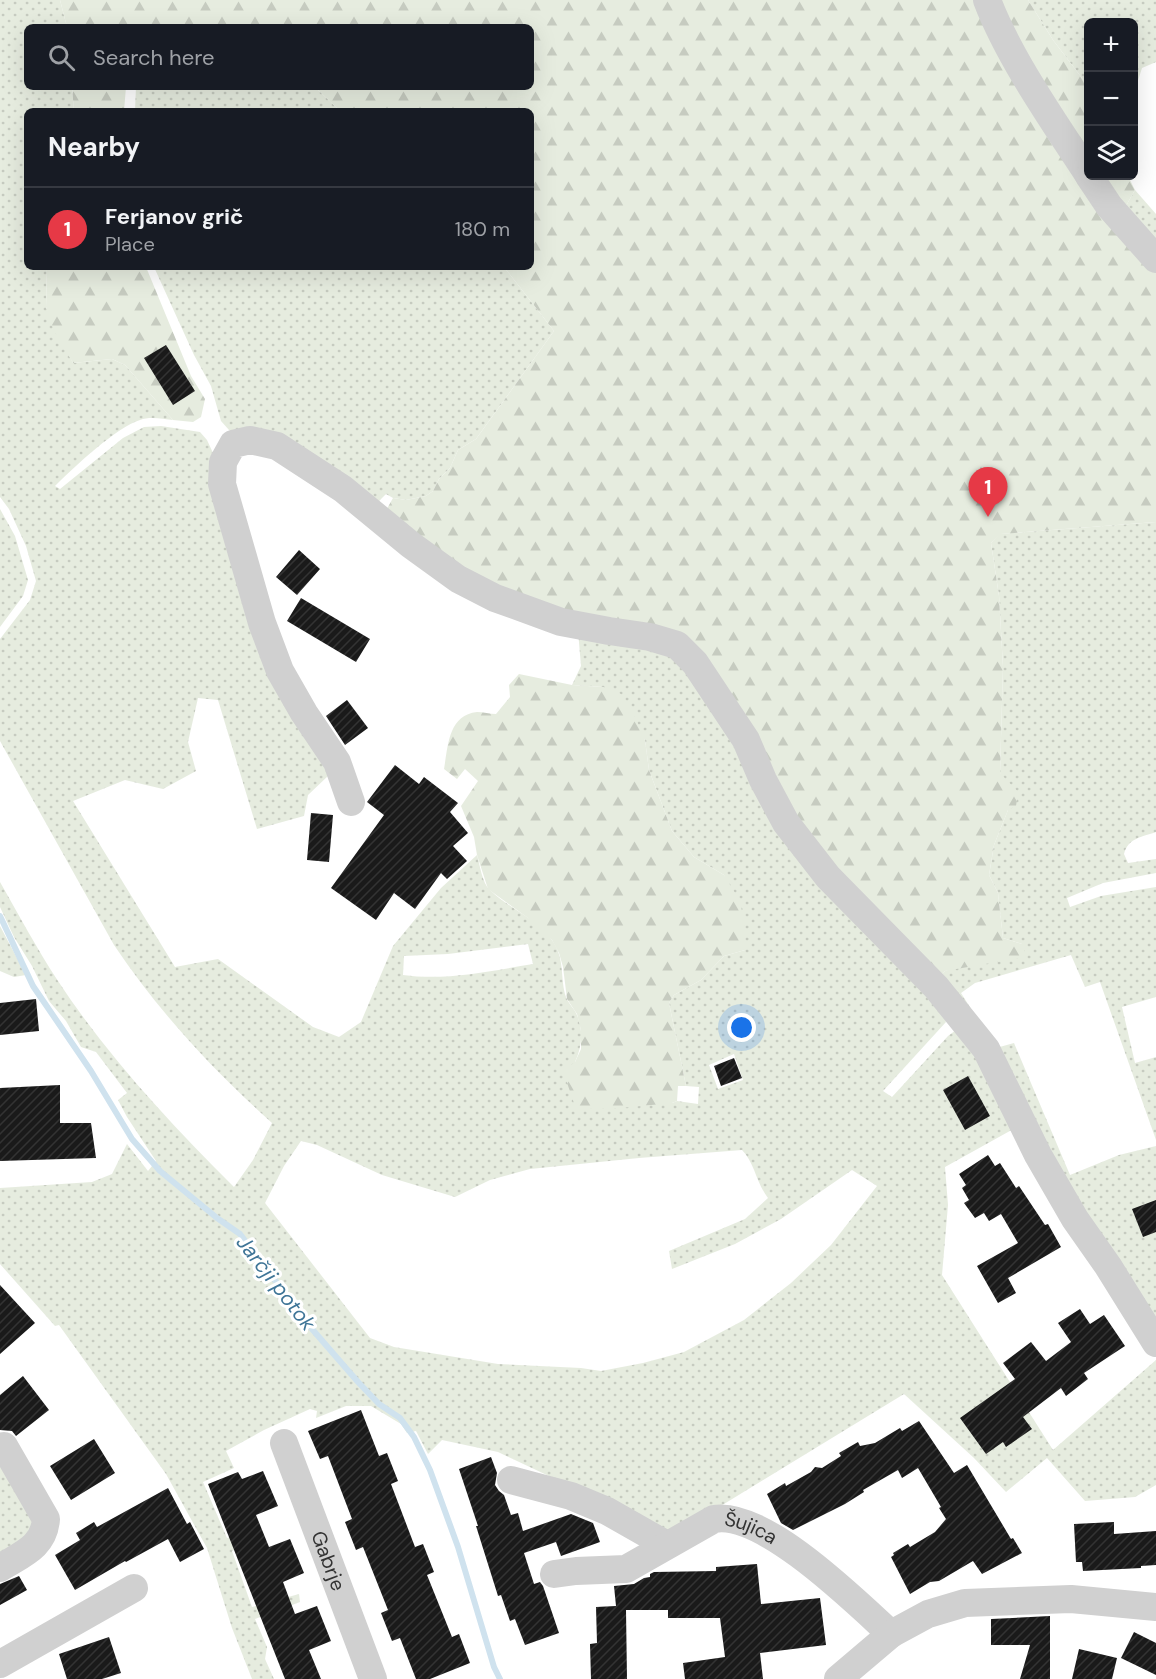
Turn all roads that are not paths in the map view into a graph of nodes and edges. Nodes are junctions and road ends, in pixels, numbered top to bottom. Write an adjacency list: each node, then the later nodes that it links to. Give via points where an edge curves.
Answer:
1 (987, 0): 2 (street, via 1029,80)
2 (1084, 167)
3 (1092, 180): 4 (street, via 1109,206)
4 (1156, 259)
5 (351, 802): 6 (street, via 337,762 280,671 262,623 222,484 223,462 233,444 250,440 277,446 344,489 458,579 495,598 561,622 677,645 695,663 746,740 786,823 828,877 936,987 986,1049 1075,1220)
6 (1156, 1343)
7 (284, 1443): 17 (street, Gabrje)
8 (4, 1446): 11 (street, via 46,1519 45,1533 32,1548)
9 (512, 1480): 10 (street, via 571,1496 607,1511)
10 (667, 1545): 12 (street, Šujica, via 626,1569); 15 (street, Šujica, via 714,1519 725,1517 758,1528 820,1571)
11 (0, 1568)
12 (554, 1574)
13 (134, 1587): 16 (street)
14 (1156, 1606): 15 (street, via 1071,1599 965,1603 928,1614)
15 (891, 1634): 18 (street)
16 (0, 1664)
17 (373, 1679)
18 (838, 1679)

